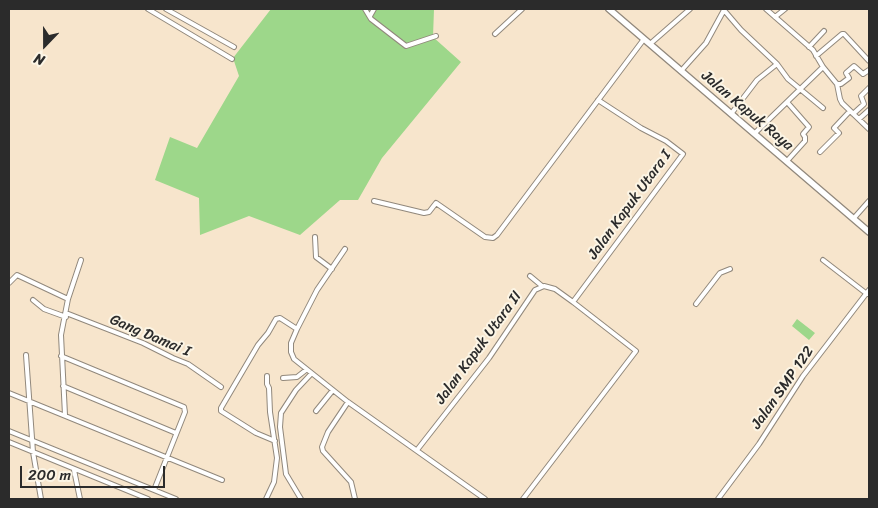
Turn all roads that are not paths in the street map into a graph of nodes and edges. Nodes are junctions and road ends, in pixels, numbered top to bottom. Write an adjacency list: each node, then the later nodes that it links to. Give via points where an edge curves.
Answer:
1 (148, 9): 21 (street)
2 (166, 9): 19 (street)
3 (365, 9): 11 (street)
4 (374, 9): 11 (street)
5 (522, 9): 14 (street)
6 (609, 9): 16 (main road, Jalan Kapuk Raya)
7 (690, 9): 17 (street)
8 (766, 9): 12 (street)
9 (785, 9): 12 (street)
10 (724, 10): 23 (street); 26 (street, via 706,43)
11 (370, 16): 15 (street, via 406,46)
12 (775, 17): 18 (street)
13 (824, 31): 18 (street)
14 (495, 34)
15 (436, 36)
16 (644, 39): 17 (main road, Jalan Kapuk Raya); 30 (street)
17 (650, 44): 26 (main road, Jalan Kapuk Raya)
18 (809, 46): 20 (street)
19 (234, 47)
20 (816, 56): 22 (street, via 844,34); 24 (street)
21 (232, 59)
22 (869, 61)
23 (777, 64): 29 (street); 35 (street, via 757,80)
24 (823, 67): 27 (street); 29 (street)
25 (869, 70): 27 (street, via 863,74 854,66 846,73 848,78)
26 (681, 71): 35 (main road, Jalan Kapuk Raya)
27 (837, 84): 34 (street, via 840,99)
28 (869, 88): 34 (street, via 861,96 864,104)
29 (801, 89): 31 (street); 32 (street)
30 (598, 100): 41 (street, via 493,238 485,237 436,203 424,213); 57 (street, Jalan Kapuk Utara I, via 683,154)
31 (787, 102): 38 (street); 40 (street, via 809,127 803,134 805,141)
32 (823, 108)
33 (869, 110): 36 (street)
34 (852, 112): 36 (street); 39 (street, via 834,128 839,133)
35 (731, 114): 38 (main road, Jalan Kapuk Raya)
36 (858, 119): 37 (street)
37 (869, 129)
38 (755, 133): 40 (main road, Jalan Kapuk Raya)
39 (820, 152)
40 (787, 161): 43 (main road, Jalan Kapuk Raya)
41 (374, 201)
42 (869, 201): 43 (street)
43 (854, 218): 44 (main road, Jalan Kapuk Raya)
44 (869, 232)
45 (315, 237): 49 (street, via 316,257)
46 (345, 249): 49 (street)
47 (81, 260): 55 (street)
48 (823, 260): 54 (street)
49 (332, 269): 60 (street)
50 (730, 269): 58 (street, via 720,273)
51 (530, 276): 53 (street)
52 (9, 284): 55 (street, via 16,275)
53 (542, 286): 57 (street, Jalan Kapuk Utara II); 80 (street, Jalan Kapuk Utara II, via 524,304 488,358)
54 (868, 292): 95 (street, Jalan SMP 122, via 802,376 759,444)
55 (68, 299): 59 (street)
56 (33, 300): 59 (street, Gang Damai I, via 44,309)
57 (575, 300): 94 (street, Jalan Kapuk Utara II, via 636,352)
58 (696, 304)
59 (66, 315): 62 (street, via 61,335); 68 (street, Gang Damai I, via 188,364)
60 (297, 328): 63 (street, via 291,352 296,362); 77 (street, via 276,319 221,408 256,433)
61 (26, 355): 71 (street)
62 (61, 356): 67 (street); 76 (street, via 185,408)
63 (306, 370): 64 (street); 66 (street, via 297,377)
64 (311, 374): 69 (street); 91 (street, via 289,399 281,418 286,474)
65 (267, 376): 77 (street)
66 (283, 378)
67 (63, 386): 74 (street); 76 (street)
68 (221, 387)
69 (332, 390): 72 (street); 73 (street)
70 (9, 393): 71 (street)
71 (29, 401): 74 (street); 79 (street)
72 (348, 402): 80 (street); 92 (street, via 328,432 322,451 352,482)
73 (316, 411)
74 (65, 416): 82 (street)
75 (9, 431): 79 (street)
76 (176, 433): 82 (street)
77 (274, 440): 90 (street, via 277,458 274,482)
78 (9, 442): 81 (street)
79 (32, 442): 81 (street); 85 (street)
80 (417, 450): 93 (street)
81 (33, 451): 83 (street); 86 (street)
82 (166, 458): 84 (street); 85 (street)
83 (74, 470): 87 (street); 88 (street)
84 (222, 480)
85 (154, 490): 89 (street)
86 (41, 499)
87 (80, 499)
88 (148, 499)
89 (176, 499)
90 (266, 499)
91 (301, 499)
92 (355, 499)
93 (485, 499)
94 (523, 499)
95 (718, 499)

